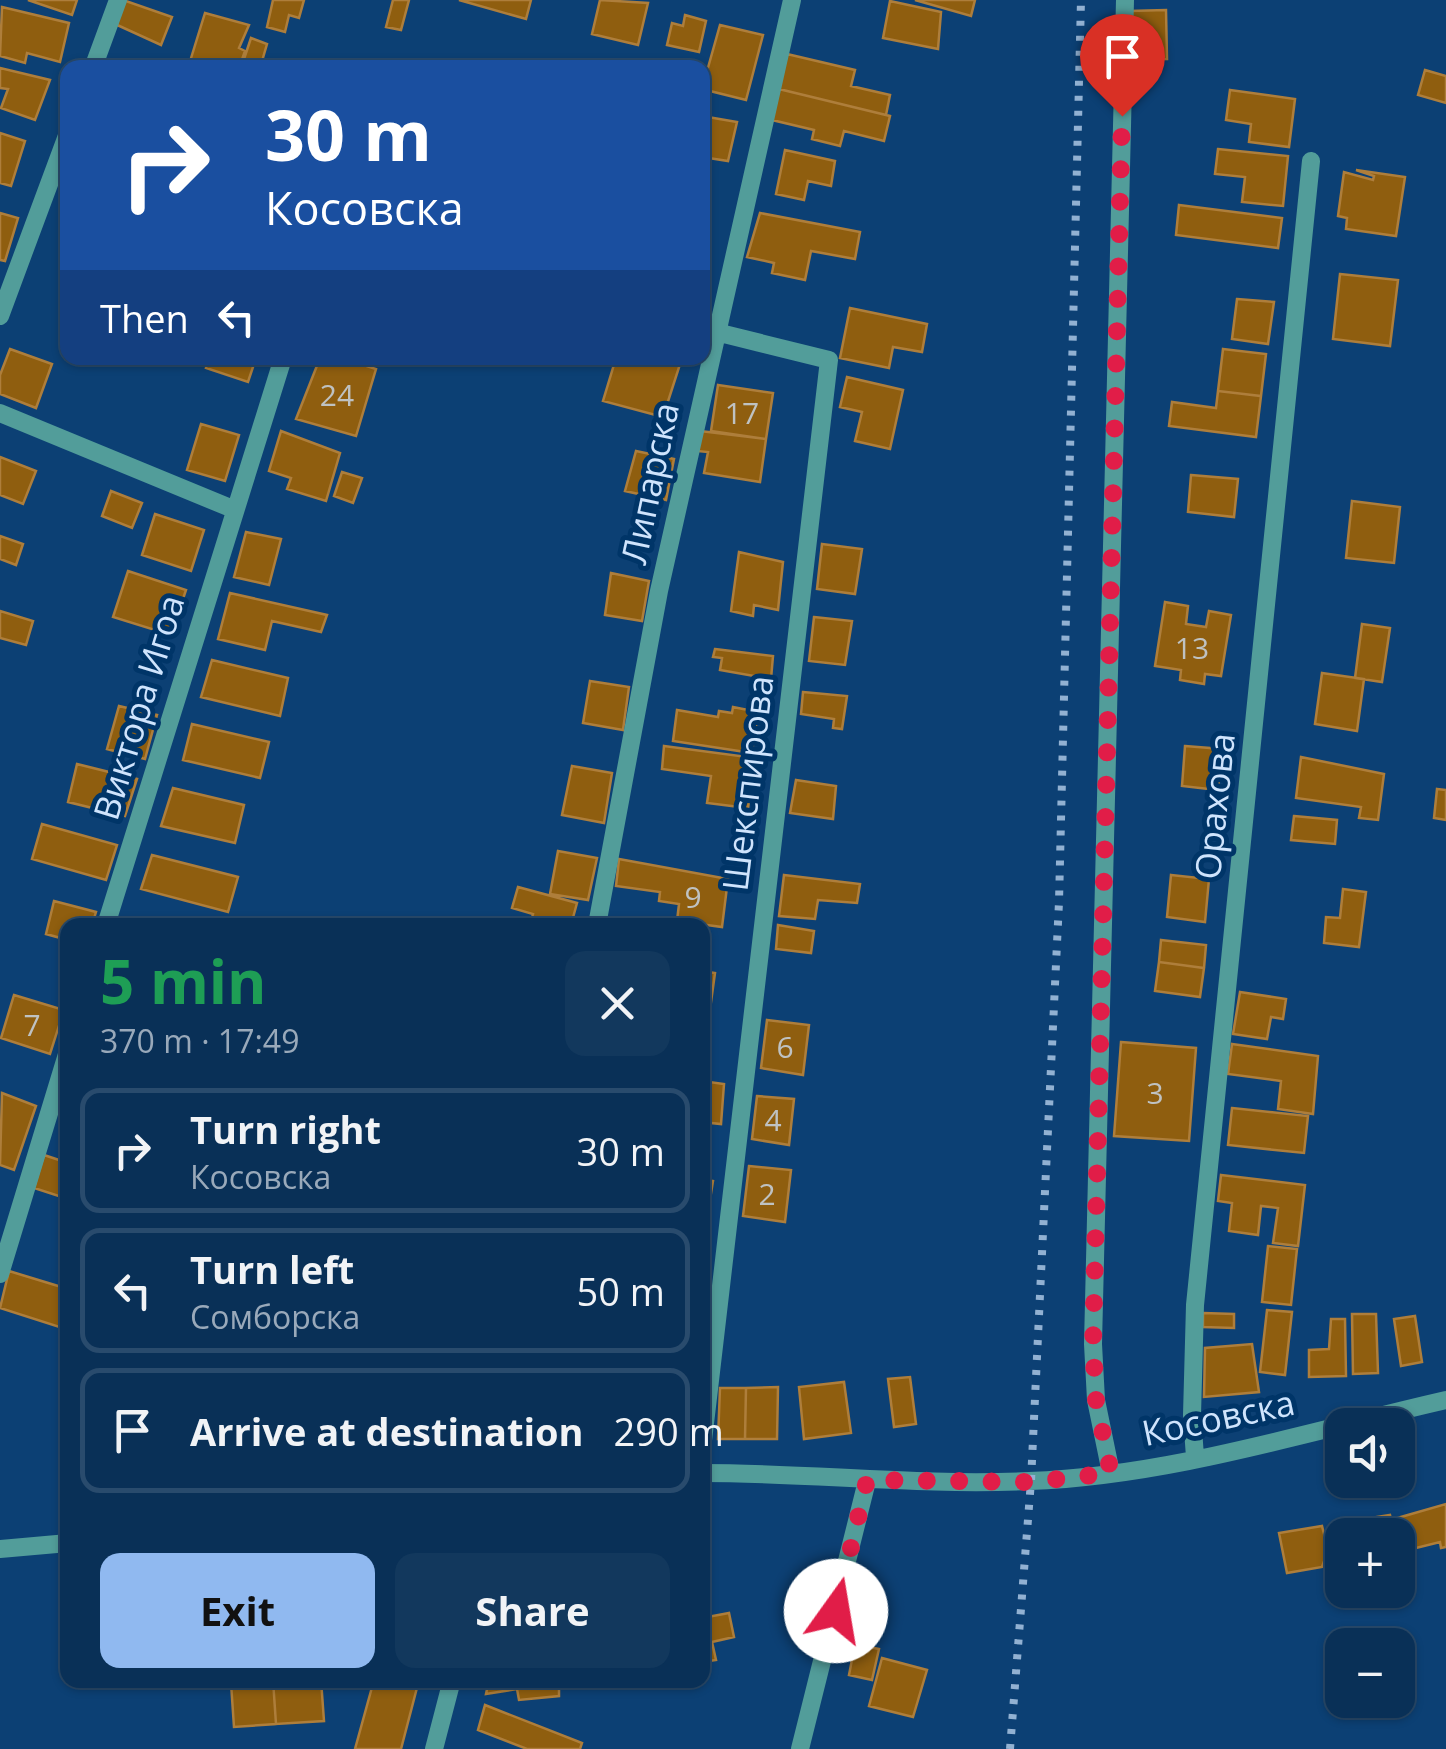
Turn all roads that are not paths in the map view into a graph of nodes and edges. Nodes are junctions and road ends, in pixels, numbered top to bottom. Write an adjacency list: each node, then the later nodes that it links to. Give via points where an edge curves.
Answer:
1 (118, 0): 4 (street)
2 (792, 0): 8 (street, Липарска)
3 (1125, 0): 22 (street, via 1093,1344)
4 (95, 60)
5 (60, 153): 7 (street)
6 (1311, 162): 20 (street, Орахова, via 1195,1305)
7 (0, 316)
8 (716, 332): 9 (street, Липарска); 18 (street, Шекспирова, via 829,360)
9 (710, 359)
10 (281, 365): 13 (street, Виктора Игоа)
11 (709, 365): 15 (street, Липарска)
12 (0, 413): 13 (street)
13 (233, 508): 14 (street, Виктора Игоа)
14 (108, 918)
15 (598, 918)
16 (60, 1076): 17 (street)
17 (0, 1274)
18 (710, 1380)
19 (1446, 1400): 20 (street, Косовска)
20 (1195, 1457): 22 (street, Косовска)
21 (710, 1473): 23 (street, Косовска, via 802,1472)
22 (1111, 1473): 23 (street, Косовска, via 1031,1482)
23 (867, 1480): 28 (street)
24 (60, 1544): 25 (street)
25 (0, 1549)
26 (450, 1688): 27 (street)
27 (434, 1749)
28 (800, 1749)

